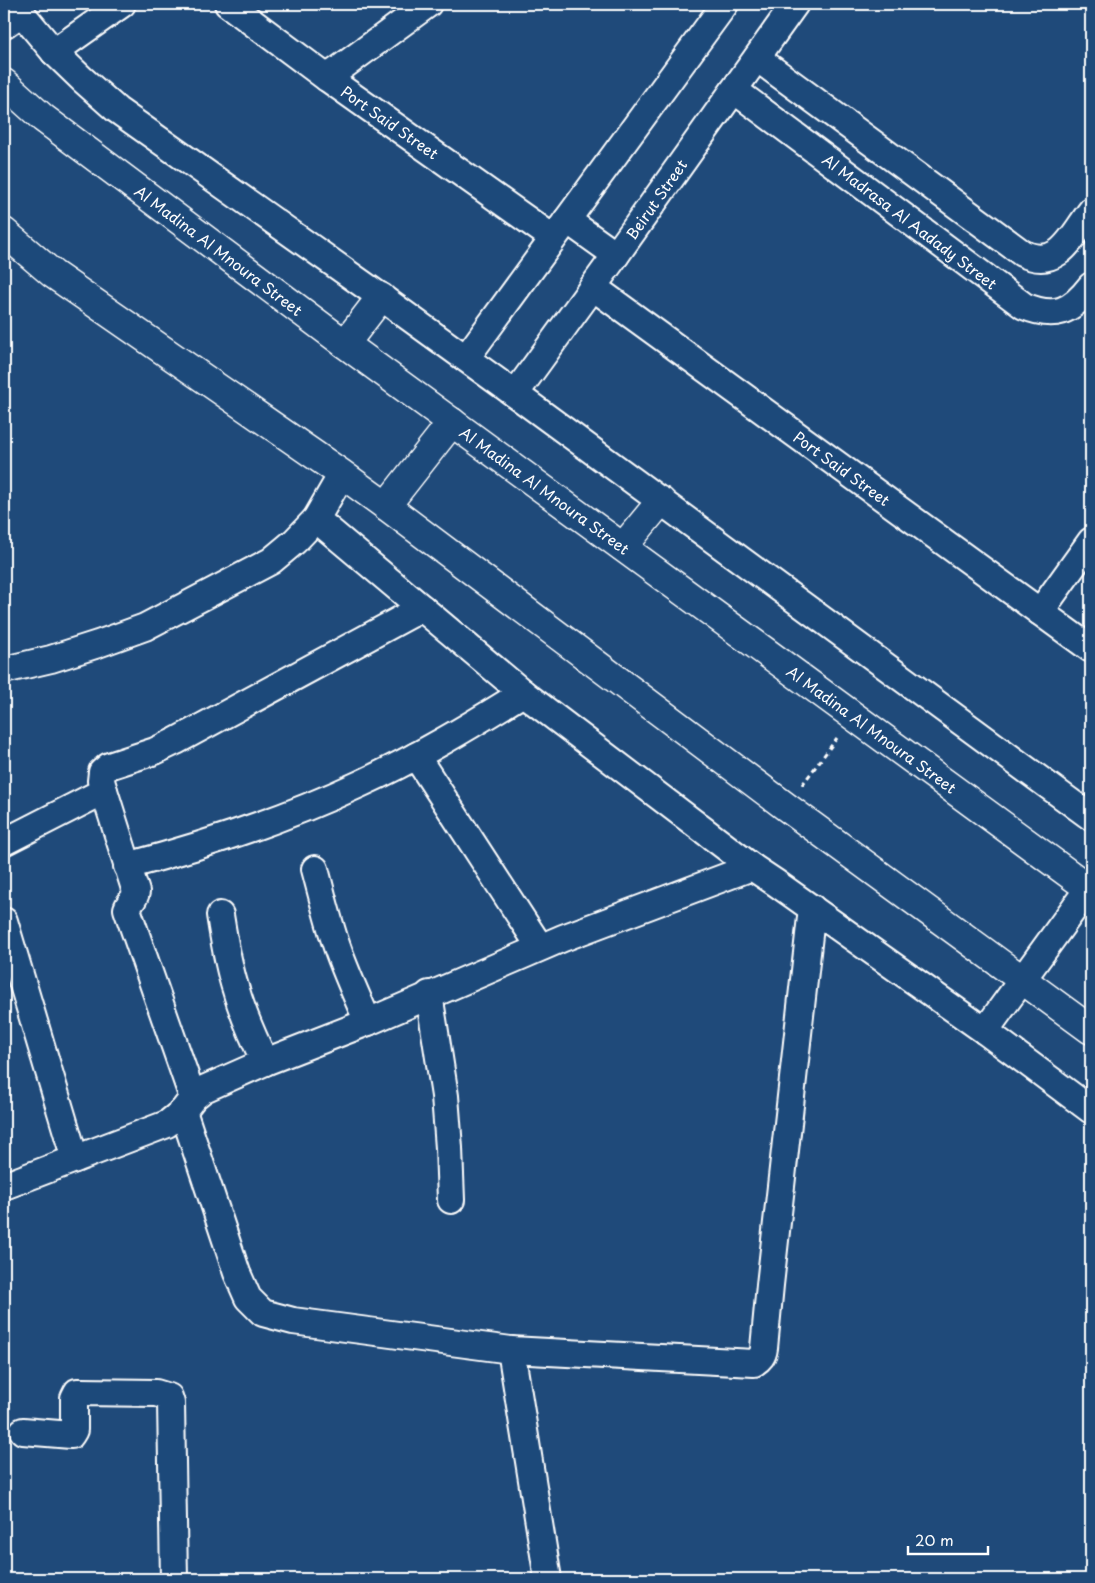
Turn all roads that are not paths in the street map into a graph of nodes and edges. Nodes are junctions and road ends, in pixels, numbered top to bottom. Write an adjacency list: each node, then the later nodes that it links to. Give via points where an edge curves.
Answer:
1 (122, 4): 7 (street)
2 (228, 4): 9 (street, Port Said Street)
3 (428, 4): 9 (street)
4 (725, 4): 13 (street)
5 (786, 7): 8 (street, Beirut Street)
6 (13, 13): 7 (street)
7 (54, 52): 18 (street, via 117,110)
8 (757, 58): 11 (street, Beirut Street); 12 (street, via 1031,258 1052,257 1062,250)
9 (327, 78): 13 (street, Port Said Street)
10 (4, 83): 19 (main road, Al Madina Al Mnoura Street, via 43,118)
11 (734, 90): 15 (street, Beirut Street); 16 (street, Al Madrasa Al Aadady Street, via 1024,306 1038,312 1054,313 1081,299)
12 (1091, 210)
13 (560, 229): 15 (street, Port Said Street); 20 (street)
14 (4, 232): 23 (main road, via 53,274)
15 (616, 255): 17 (street, Beirut Street)
16 (1091, 286)
17 (593, 287): 21 (street, Beirut Street); 30 (street, Port Said Street)
18 (381, 297): 19 (main road); 20 (street)
19 (345, 344): 22 (main road, Al Madina Al Mnoura Street)
20 (466, 358): 21 (street)
21 (515, 394): 24 (street)
22 (452, 422): 25 (main road); 28 (main road, Al Madina Al Mnoura Street)
23 (342, 474): 25 (main road); 26 (street)
24 (661, 501): 28 (main road); 36 (street)
25 (386, 506): 46 (main road)
26 (316, 519): 29 (street); 32 (street, via 271,561 145,627 51,659)
27 (1091, 541): 30 (street)
28 (622, 547): 41 (main road, Al Madina Al Mnoura Street)
29 (422, 608): 33 (street); 35 (street, via 176,741 105,768 101,776)
30 (1040, 612): 31 (street, Port Said Street)
31 (1091, 649)
32 (4, 670)
33 (523, 694): 34 (street); 39 (street)
34 (416, 756): 38 (street, via 304,809 187,850); 45 (street)
35 (104, 790): 37 (street); 38 (street)
36 (1087, 804)
37 (4, 842)
38 (127, 866): 52 (street, via 136,892 127,909)
39 (752, 867): 42 (street); 45 (street)
40 (315, 869): 48 (street, via 337,947)
41 (1091, 888): 46 (street)
42 (812, 908): 50 (street); 57 (street, via 763,1355 754,1363 746,1363)
43 (220, 914): 51 (street, via 236,990)
44 (4, 921): 54 (street)
45 (540, 947): 47 (street)
46 (1023, 980): 49 (main road); 50 (street)
47 (429, 994): 48 (street); 56 (street, via 445,1096)
48 (368, 1022): 51 (street)
49 (1091, 1030)
50 (985, 1031): 53 (street)
51 (265, 1062): 52 (street, via 204,1089)
52 (188, 1104): 54 (street, via 167,1124); 57 (street, via 237,1273 248,1298 263,1314 293,1321)
53 (1091, 1110)
54 (76, 1159): 55 (street)
55 (4, 1186)
56 (451, 1200)
57 (511, 1350): 60 (street)
58 (23, 1431): 59 (street, via 71,1435 77,1392 168,1396 171,1400)
59 (174, 1579)
60 (548, 1579)

